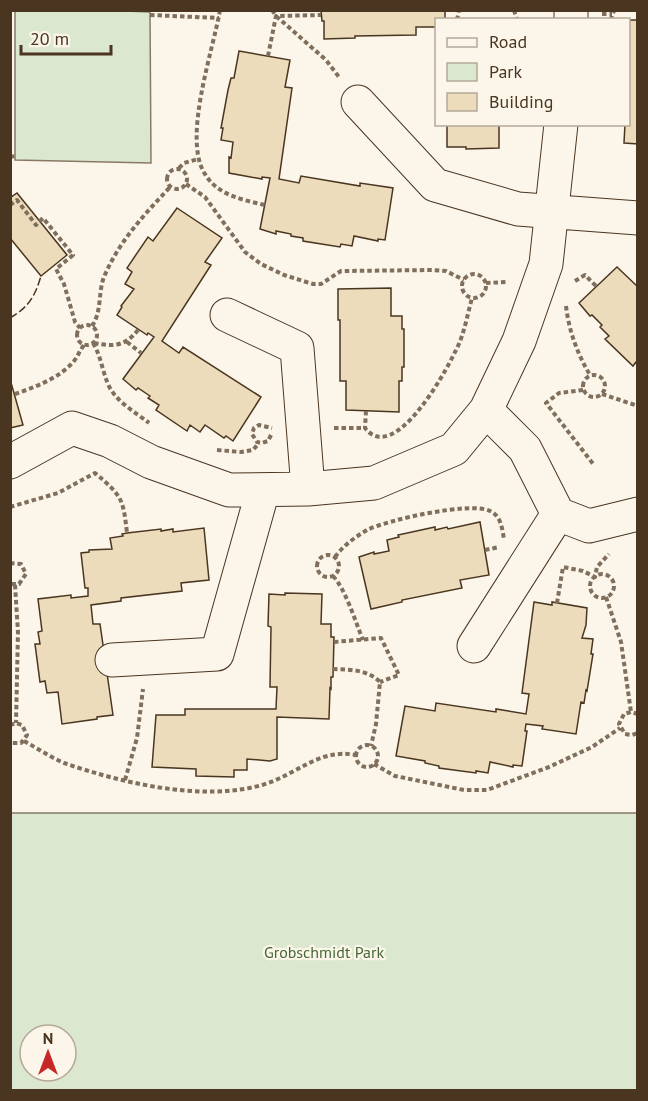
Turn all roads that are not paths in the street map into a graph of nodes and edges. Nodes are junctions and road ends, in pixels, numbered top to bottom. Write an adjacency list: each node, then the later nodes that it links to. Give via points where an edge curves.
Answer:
1 (358, 102): 3 (lane, via 435,185 518,209)
2 (561, 126): 3 (lane)
3 (552, 212): 4 (lane); 6 (lane, via 546,264 519,341)
4 (638, 218)
5 (227, 315): 9 (lane, via 297,348)
6 (486, 410): 9 (lane, via 454,449 374,483); 10 (lane, via 525,449)
7 (10, 462): 8 (lane, via 72,428 110,441 151,462 229,489)
8 (263, 489): 9 (lane); 13 (lane, via 217,654)
9 (308, 489)
10 (558, 514): 11 (lane, via 589,526); 12 (lane)
11 (638, 514)
12 (474, 646)
13 (112, 660)

